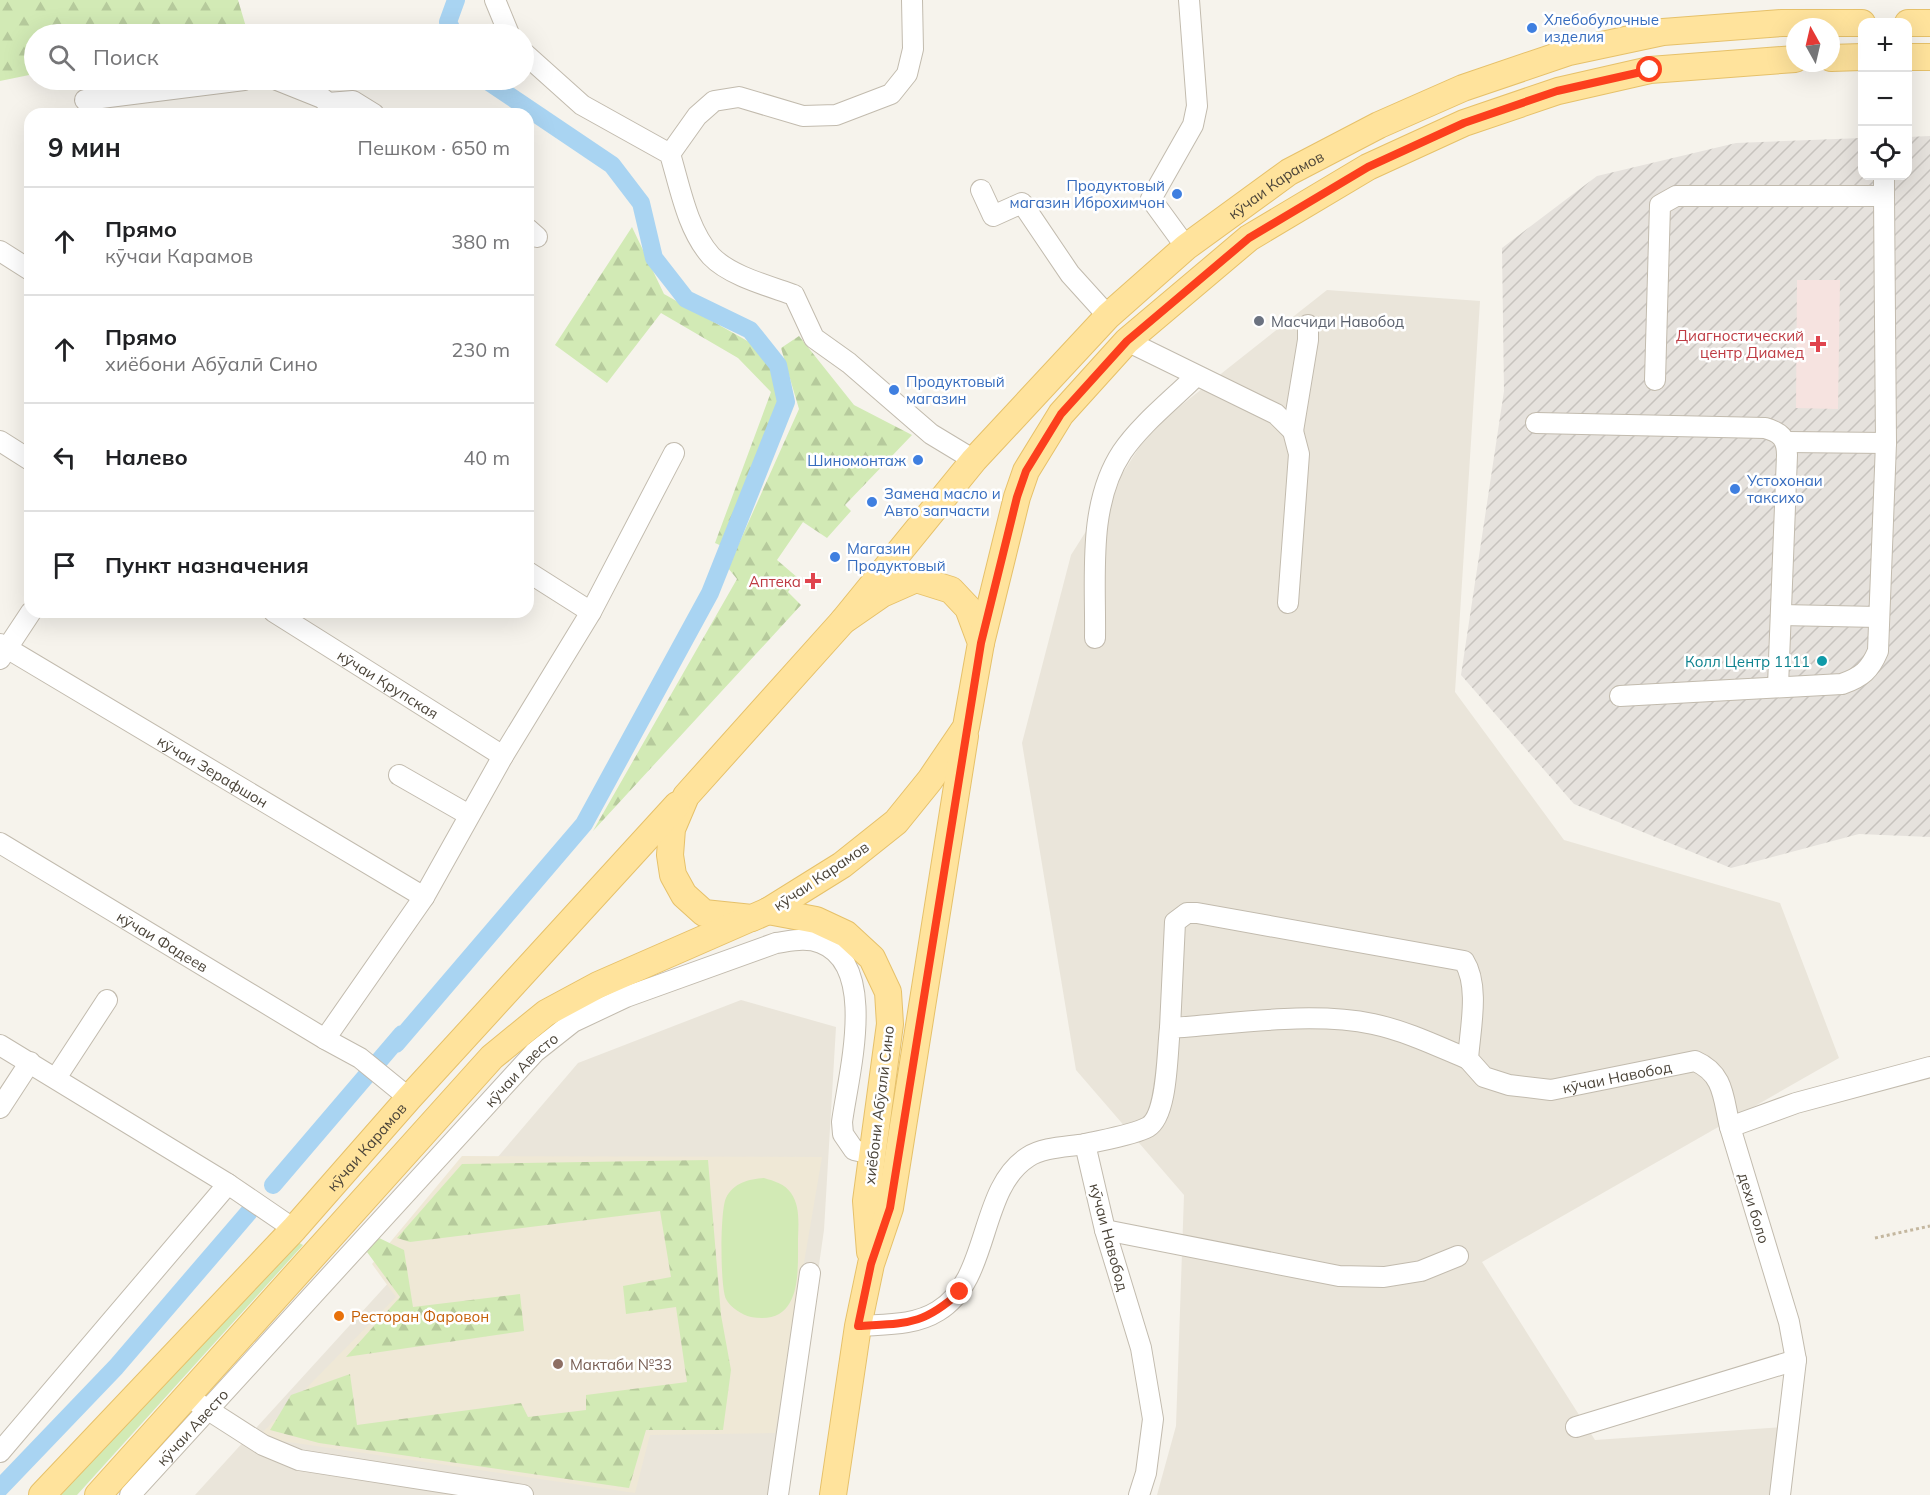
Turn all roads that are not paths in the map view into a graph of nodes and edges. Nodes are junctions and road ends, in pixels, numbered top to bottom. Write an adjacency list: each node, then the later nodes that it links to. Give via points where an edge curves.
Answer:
1 (495, 0): 7 (street)
2 (912, 0): 19 (street, via 913,49 907,74 891,94 837,115 803,116 739,97 714,101 696,116)
3 (1190, 0): 23 (street, via 1197,106 1193,125 1151,199)
4 (1858, 23): 23 (main road, кӯчаи Карамов, via 1782,23 1663,33 1569,52 1463,88 1379,125 1289,172)
5 (1912, 23): 6 (main road)
6 (1930, 23)
7 (505, 24)
8 (1858, 57): 11 (main road)
9 (1912, 57): 10 (main road)
10 (1930, 57)
11 (1840, 58)
12 (1786, 60): 28 (main road, кӯчаи Карамов, via 1650,70 1557,91 1464,123 1368,167 1249,238)
13 (534, 62): 19 (street, via 582,105)
14 (164, 90): 16 (street)
15 (296, 90): 17 (street)
16 (85, 100)
17 (329, 108): 18 (street, via 353,101)
18 (364, 108)
19 (670, 154): 38 (street, via 688,217 712,256 747,279 794,295 814,338 931,434)
20 (1884, 180): 22 (street)
21 (981, 190): 26 (street, via 993,216 1022,203 1070,274)
22 (1884, 196): 30 (street, via 1676,196 1660,205); 35 (street)
23 (1186, 247): 26 (main road, кӯчаи Карамов)
24 (0, 251): 25 (street)
25 (24, 266)
26 (1108, 316): 38 (main road, кӯчаи Карамов)
27 (1308, 325): 32 (street)
28 (1127, 341): 29 (street); 48 (main road, кӯчаи Карамов, via 1061,414 1026,471)
29 (1196, 376): 32 (street, via 1276,414); 47 (street, via 1137,435 1122,453 1110,478 1097,523)
30 (1655, 380)
31 (1536, 423): 34 (street, via 1765,428 1778,432)
32 (1293, 430): 40 (street, via 1299,454)
33 (0, 441): 37 (street)
34 (1787, 442): 35 (street); 42 (street)
35 (1886, 443): 43 (street)
36 (674, 453): 41 (street)
37 (24, 456)
38 (974, 460): 46 (main road, кӯчаи Карамов)
39 (534, 576): 41 (street)
40 (1288, 603)
41 (591, 612): 53 (street)
42 (1781, 615): 43 (street); 50 (street)
43 (1878, 617): 50 (street, via 1878,651 1871,668 1858,678 1842,684)
44 (27, 618): 49 (street)
45 (284, 618): 53 (street, кӯчаи Крупская)
46 (843, 621): 48 (main road, кӯчаи Карамов, via 882,594 916,579 951,590 968,608); 55 (main road, кӯчаи Карамов)
47 (1095, 638)
48 (981, 643): 52 (main road, кӯчаи Карамов)
49 (2, 651): 58 (street, кӯчаи Зерафшон)
50 (1778, 686): 51 (street)
51 (1620, 696)
52 (966, 727): 59 (main road, кӯчаи Карамов, via 896,822 842,865); 77 (main road, хиёбони Абӯалӣ Сино, via 890,1208)
53 (503, 756): 56 (street)
54 (399, 775): 56 (street)
55 (686, 795): 59 (main road, кӯчаи Карамов, via 672,829 670,855 673,875 684,895 704,913); 68 (main road, кӯчаи Карамов)
56 (469, 814): 58 (street)
57 (0, 843): 62 (street, кӯчаи Фадеев)
58 (424, 897): 62 (street)
59 (760, 914): 72 (main road, хиёбони Абӯалӣ Сино, via 816,920 846,934 872,958 888,992 890,1024); 81 (main road, кӯчаи Карамов, via 546,1012 492,1057)
60 (107, 1000): 67 (street)
61 (1170, 1028): 64 (street, кӯчаи Навобод, via 1334,1020 1411,1035); 64 (street, via 1175,922 1187,913 1197,913 1464,961 1471,971 1472,991); 71 (street, via 1162,1106 1156,1119 1148,1127)
62 (325, 1039): 68 (street, кӯчаи Фадеев, via 360,1058)
63 (0, 1045): 65 (street)
64 (1468, 1059): 70 (street, кӯчаи Навобод, via 1484,1077 1509,1085 1551,1090 1695,1061 1711,1068 1721,1085)
65 (30, 1062): 67 (street); 69 (street)
66 (1930, 1067): 70 (street, via 1796,1103)
67 (56, 1078): 73 (street)
68 (409, 1098): 74 (main road, кӯчаи Карамов)
69 (0, 1108)
70 (1730, 1127): 80 (street, дехи боло)
71 (1085, 1144): 75 (street, кӯчаи Навобод); 79 (street, via 1029,1156 1009,1173 960,1292 938,1311 909,1323)
72 (872, 1154): 77 (main road, хиёбони Абӯалӣ Сино, via 866,1201); 81 (street, кӯчаи Авесто, via 854,1150 843,1134 856,1009 854,982 842,958 822,943 802,939 776,943 626,997 573,1022 535,1052)
73 (228, 1185): 74 (street); 83 (street)
74 (294, 1229): 84 (main road, кӯчаи Карамов)
75 (1105, 1230): 76 (street, via 1338,1276 1384,1277 1421,1271); 90 (street, кӯчаи Навобод, via 1142,1348 1153,1419)
76 (1458, 1256)
77 (871, 1264): 79 (main road, хиёбони Абӯалӣ Сино)
78 (810, 1272): 88 (street)
79 (858, 1326): 89 (main road, хиёбони Абӯалӣ Сино)
80 (1796, 1360): 82 (street); 91 (street, дехи боло)
81 (198, 1404): 85 (main road, кӯчаи Карамов); 86 (street, кӯчаи Авесто); 87 (street, via 262,1445 299,1460)
82 (1576, 1426)
83 (0, 1452)
84 (42, 1495)
85 (98, 1495)
86 (130, 1495)
87 (523, 1495)
88 (778, 1495)
89 (833, 1495)
90 (1139, 1495)
91 (1780, 1495)

